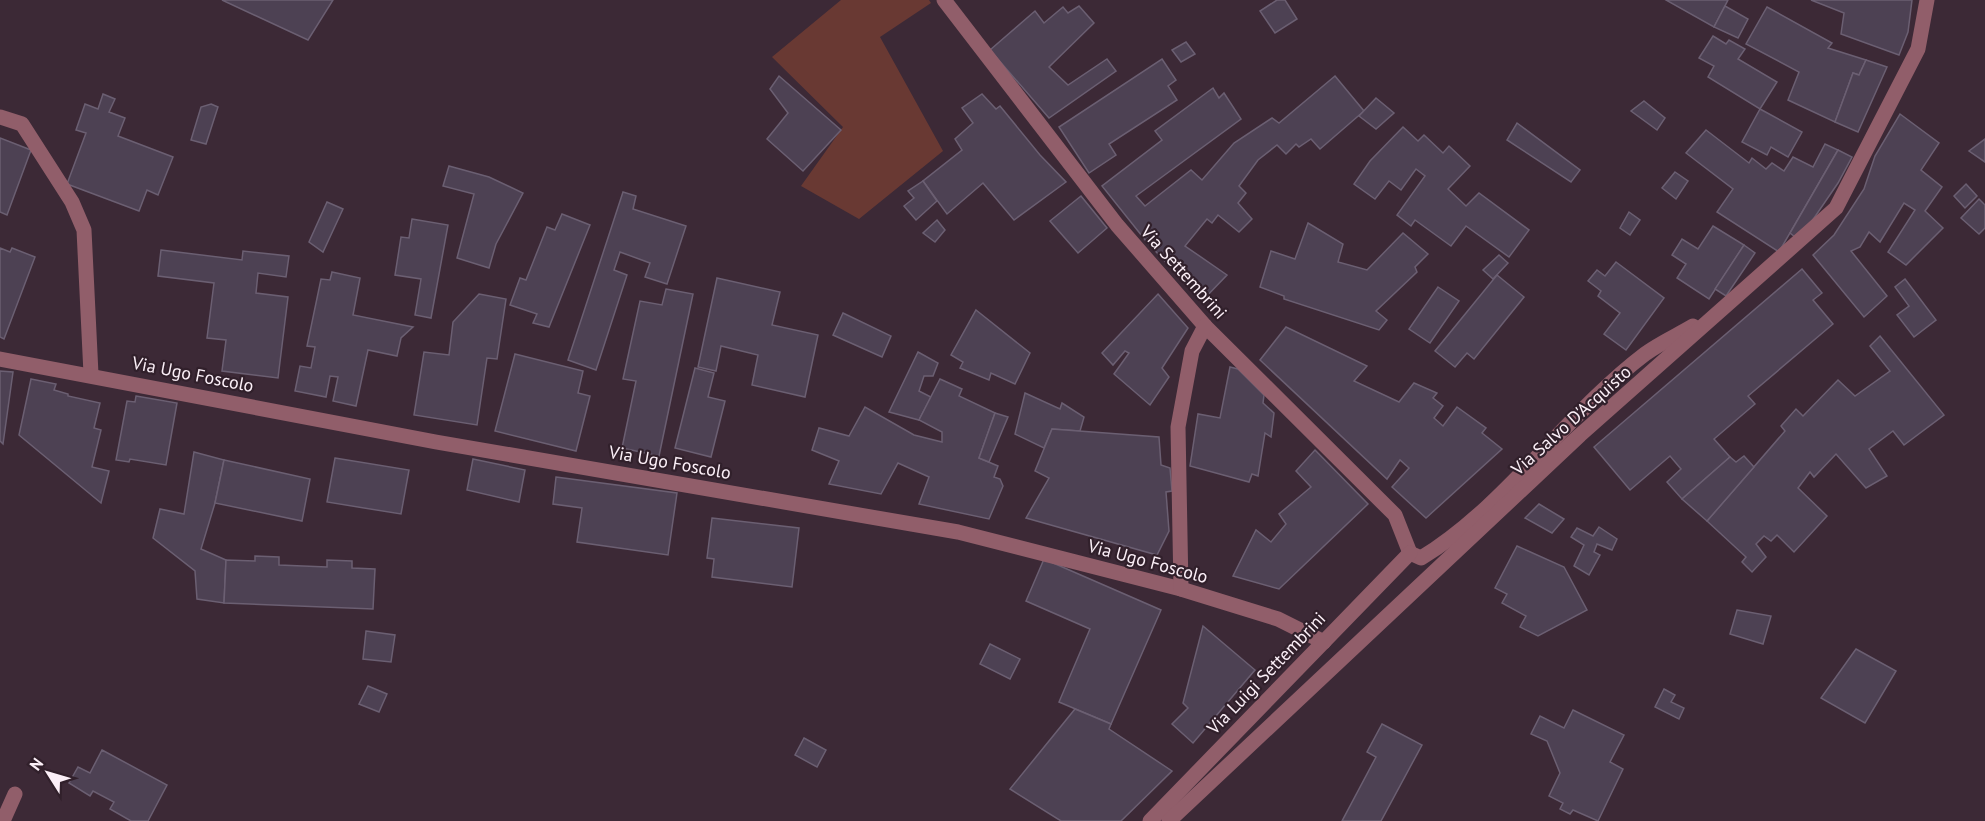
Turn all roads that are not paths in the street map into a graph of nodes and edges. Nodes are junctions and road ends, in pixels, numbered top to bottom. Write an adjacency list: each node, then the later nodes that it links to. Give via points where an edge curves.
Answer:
1 (944, 0): 5 (street, Via Settembrini, via 1117,225)
2 (1927, 0): 4 (street, Via Salvo D'Acquisto, via 1918,49 1836,208)
3 (0, 117): 7 (street, via 22,124 72,202 84,230)
4 (1716, 313): 8 (street, via 1646,353 1451,540 1421,558); 14 (street, Via Salvo D'Acquisto, via 1580,435)
5 (1205, 327): 8 (street, Via Settembrini, via 1395,515); 9 (street, via 1192,351 1178,427)
6 (0, 359): 7 (street, Via Ugo Foscolo)
7 (91, 374): 9 (street, Via Ugo Foscolo, via 436,442 958,532)
8 (1410, 553): 10 (street, Via Luigi Settembrini)
9 (1181, 589): 10 (street, Via Ugo Foscolo, via 1278,619)
10 (1324, 642): 13 (street, Via Luigi Settembrini)
11 (15, 794): 12 (street)
12 (3, 821)
13 (1150, 821)
14 (1169, 821)

